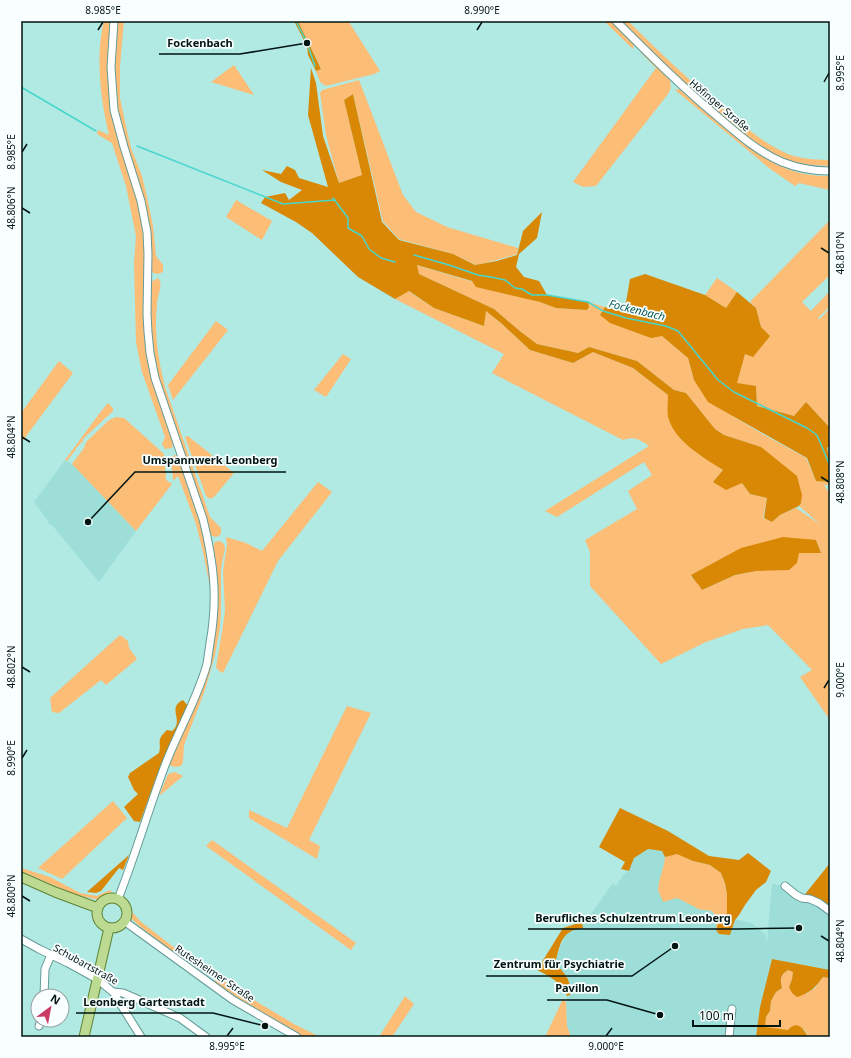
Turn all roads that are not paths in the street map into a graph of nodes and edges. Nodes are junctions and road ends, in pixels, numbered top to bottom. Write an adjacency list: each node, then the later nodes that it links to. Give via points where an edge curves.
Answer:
1 (114, 21): 6 (street, via 111,67 114,110 141,201 147,232 150,353 155,378 209,540 215,600 207,663 195,698 165,766)
2 (616, 21): 3 (street, Höfinger Straße, via 689,92 760,150 783,162 803,168)
3 (830, 171)
4 (21, 876): 7 (main road)
5 (785, 886): 8 (street, via 796,895 819,903)
6 (118, 900): 7 (main road, via 106,899); 9 (main road, via 126,909)
7 (98, 908): 10 (main road, via 98,919 102,925)
8 (830, 911)
9 (124, 921): 10 (main road, via 116,928); 20 (street, Rutesheimer Straße, via 233,1000)
10 (109, 928): 13 (main road)
11 (21, 939): 12 (street, Schubartstraße)
12 (51, 955): 13 (street, Schubartstraße); 14 (street, via 45,968)
13 (97, 980): 15 (street, Schubartstraße); 17 (main road)
14 (44, 988)
15 (113, 992): 18 (street); 19 (street, Schubartstraße, via 123,993 170,1012)
16 (732, 1009): 21 (street)
17 (84, 1037)
18 (141, 1037)
19 (206, 1037)
20 (297, 1037)
21 (729, 1037)

